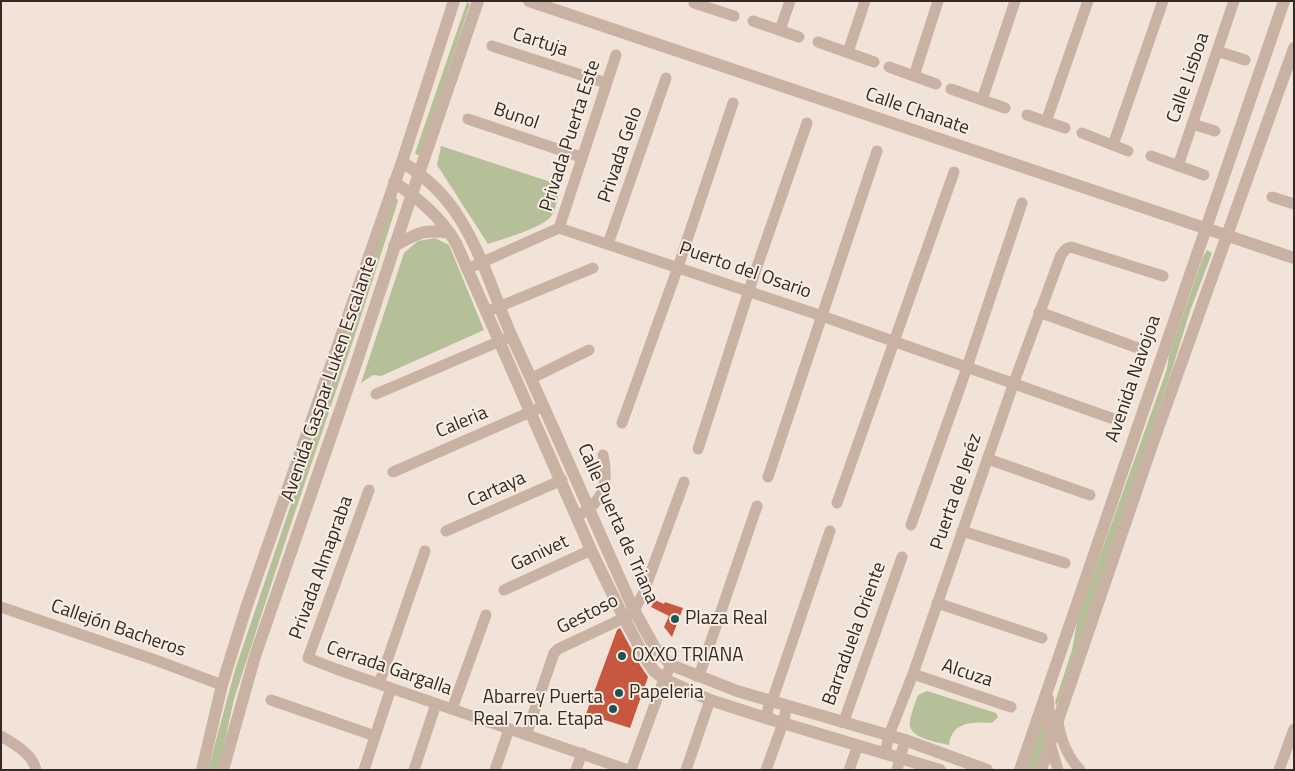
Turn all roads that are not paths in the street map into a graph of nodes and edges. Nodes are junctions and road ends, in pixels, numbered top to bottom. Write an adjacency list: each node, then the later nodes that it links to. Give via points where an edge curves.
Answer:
1 (454, 1): 48 (street, Avenida Gaspar Luken Escalante)
2 (478, 1): 51 (street, Avenida Gaspar Luken Escalante)
3 (529, 1): 61 (street, Calle Chanate)
4 (790, 1): 16 (street)
5 (865, 1): 22 (street)
6 (938, 1): 27 (street)
7 (1015, 1): 32 (street)
8 (1088, 1): 37 (street)
9 (1163, 1): 43 (street)
10 (1234, 1): 21 (street, Calle Lisboa)
11 (1284, 1): 61 (street, Avenida Navojoa)
12 (694, 3): 13 (street)
13 (713, 5): 14 (street)
14 (734, 16)
15 (753, 21): 16 (street)
16 (780, 30): 17 (street)
17 (799, 37)
18 (818, 42): 22 (street)
19 (492, 46): 29 (street, Cartuja)
20 (1294, 48): 63 (street, Avenida Navojoa)
21 (1217, 51): 24 (street); 39 (street, Calle Lisboa)
22 (848, 52): 25 (street)
23 (616, 55): 29 (street, Privada Puerta Este)
24 (1244, 60)
25 (874, 62)
26 (889, 67): 27 (street)
27 (914, 76): 30 (street)
28 (666, 78): 64 (street, Privada Gelo)
29 (606, 83): 47 (street, Privada Puerta Este)
30 (936, 84)
31 (951, 89): 32 (street)
32 (982, 100): 34 (street)
33 (734, 103): 68 (street)
34 (1005, 108)
35 (1027, 115): 37 (street)
36 (468, 118): 47 (street, Bunol)
37 (1046, 122): 40 (street)
38 (807, 123): 72 (street)
39 (1192, 124): 41 (street); 49 (street, Calle Lisboa)
40 (1064, 128)
41 (1215, 131)
42 (1082, 133): 43 (street)
43 (1113, 145): 44 (street)
44 (1128, 150)
45 (877, 151): 76 (street)
46 (1151, 156): 49 (street)
47 (582, 157): 60 (street, Privada Puerta Este)
48 (402, 162): 51 (street, Calle Puerta de Triana); 53 (street, Avenida Gaspar Luken Escalante)
49 (1178, 166): 52 (street)
50 (954, 172): 79 (street)
51 (420, 173): 54 (street, Avenida Gaspar Luken Escalante); 58 (street, Calle Puerta de Triana)
52 (1204, 175)
53 (394, 182): 54 (street, Calle Puerta de Triana); 124 (street, Avenida Gaspar Luken Escalante)
54 (412, 194): 59 (street, Calle Puerta de Triana); 65 (street, Avenida Gaspar Luken Escalante)
55 (1272, 197): 57 (street)
56 (1022, 203): 82 (street)
57 (1294, 204)
58 (450, 206): 59 (street); 67 (street, Calle Puerta de Triana, via 468,232)
59 (439, 218): 62 (street, Calle Puerta de Triana)
60 (559, 228): 64 (street, Puerto del Osario); 67 (street)
61 (1206, 230): 63 (street, Calle Chanate); 126 (street, Avenida Navojoa)
62 (450, 232): 65 (street, via 422,231); 70 (street, Calle Puerta de Triana)
63 (1227, 236): 66 (street, Calle Chanate); 136 (street, Avenida Navojoa)
64 (608, 244): 68 (street, Puerto del Osario)
65 (394, 246): 153 (street, Avenida Gaspar Luken Escalante, via 255,656)
66 (1294, 258)
67 (482, 263): 70 (street); 73 (street, Calle Puerta de Triana)
68 (678, 267): 72 (street, Puerto del Osario); 89 (street)
69 (592, 268): 73 (street)
70 (466, 269): 74 (street, Calle Puerta de Triana)
71 (1163, 276): 75 (street, Puerta de Jeréz, via 1071,247 1060,255)
72 (749, 292): 76 (street, Puerto del Osario); 90 (street)
73 (499, 306): 74 (street); 77 (street, Calle Puerta de Triana)
74 (486, 312): 78 (street, Calle Puerta de Triana)
75 (1039, 312): 80 (street); 84 (street, Puerta de Jeréz)
76 (822, 316): 79 (street, Puerto del Osario); 94 (street)
77 (512, 336): 78 (street); 83 (street, Calle Puerta de Triana)
78 (498, 341): 85 (street); 87 (street, Calle Puerta de Triana)
79 (894, 342): 82 (street, Puerto del Osario); 99 (street)
80 (1138, 348)
81 (590, 350): 83 (street)
82 (966, 368): 84 (street, Puerto del Osario); 103 (street)
83 (532, 378): 86 (street, Calle Puerta de Triana)
84 (1013, 384): 88 (street, Puerto del Osario); 92 (street, Puerta de Jeréz)
85 (376, 394)
86 (544, 406): 87 (street, Caleria); 101 (street, Calle Puerta de Triana)
87 (531, 412): 93 (street, Caleria); 95 (street, Calle Puerta de Triana)
88 (1111, 418)
89 (622, 423)
90 (698, 449)
91 (604, 455): 101 (street, via 605,482 598,500)
92 (988, 459): 98 (street); 106 (street, Puerta de Jeréz)
93 (393, 472)
94 (768, 477)
95 (562, 480): 102 (street, Calle Puerta de Triana); 105 (street, Cartaya)
96 (684, 482): 114 (street, via 643,594)
97 (369, 490): 118 (street, Privada Almapraba)
98 (1090, 495)
99 (837, 503)
100 (757, 506): 121 (street)
101 (589, 510): 102 (street); 114 (street, Calle Puerta de Triana)
102 (577, 516): 107 (street, Calle Puerta de Triana)
103 (910, 525)
104 (830, 530): 129 (street)
105 (446, 531)
106 (962, 531): 110 (street); 112 (street, Puerta de Jeréz)
107 (591, 550): 111 (street, Ganivet); 116 (street, Calle Puerta de Triana)
108 (425, 551): 123 (street)
109 (902, 557): 135 (street, Barraduela Oriente)
110 (1065, 564)
111 (504, 590)
112 (937, 603): 117 (street); 120 (street, Puerta de Jeréz)
113 (1, 607): 124 (street, Callejón Bacheros)
114 (634, 610): 116 (street, Gestoso); 119 (street, Calle Puerta de Triana, via 655,648)
115 (486, 615): 133 (street)
116 (624, 618): 122 (street, Calle Puerta de Triana, via 647,661); 140 (street, Gestoso, via 554,653)
117 (1042, 638)
118 (308, 658): 123 (street, Cerrada Gargalla)
119 (671, 666): 121 (street, Calle Puerta de Triana); 122 (street)
120 (913, 674): 132 (street, Alcuza); 141 (street, Puerta de Jeréz)
121 (696, 676): 129 (street, Calle Puerta de Triana)
122 (664, 679): 128 (street, Calle Puerta de Triana); 158 (street)
123 (379, 684): 125 (street, Cerrada Gargalla)
124 (222, 685): 152 (street, Avenida Gaspar Luken Escalante)
125 (392, 688): 130 (street, Cerrada Gargalla); 143 (street)
126 (1047, 691): 145 (street); 164 (street, Avenida Navojoa)
127 (271, 700): 143 (street)
128 (710, 700): 134 (street, Calle Puerta de Triana); 159 (street)
129 (770, 701): 131 (street, Calle Puerta de Triana); 134 (street)
130 (436, 704): 133 (street, Cerrada Gargalla); 155 (street)
131 (787, 706): 135 (street, Calle Puerta de Triana); 137 (street)
132 (1011, 707)
133 (452, 709): 138 (street, Cerrada Gargalla)
134 (766, 718): 137 (street, Calle Puerta de Triana)
135 (841, 722): 141 (street, Calle Puerta de Triana)
136 (1058, 722): 145 (street, Avenida Navojoa); 167 (street, via 1065,748)
137 (783, 723): 146 (street, Calle Puerta de Triana); 160 (street)
138 (509, 729): 140 (street, Cerrada Gargalla); 156 (street)
139 (1294, 729): 168 (street)
140 (526, 735): 147 (street, Cerrada Gargalla)
141 (889, 735): 144 (street, Calle Puerta de Triana); 148 (street, Puerta de Jeréz)
142 (1, 736): 151 (street, via 20,747)
143 (375, 736): 154 (street)
144 (905, 740): 149 (street); 150 (street, Calle Puerta de Triana)
145 (1050, 743): 165 (street, Avenida Navojoa); 166 (street)
146 (858, 745): 148 (street, Calle Puerta de Triana); 161 (street)
147 (582, 753): 157 (street); 158 (street, Cerrada Gargalla)
148 (885, 753): 149 (street, Calle Puerta de Triana)
149 (899, 764): 162 (street, Calle Puerta de Triana)
150 (967, 767): 163 (street, Calle Puerta de Triana)
151 (36, 770)
152 (202, 770)
153 (223, 770)
154 (364, 770)
155 (414, 770)
156 (495, 770)
157 (576, 770)
158 (630, 770)
159 (686, 770)
160 (766, 770)
161 (849, 770)
162 (940, 770)
163 (987, 770)
164 (1020, 770)
165 (1041, 770)
166 (1058, 770)
167 (1080, 770)
168 (1279, 770)

